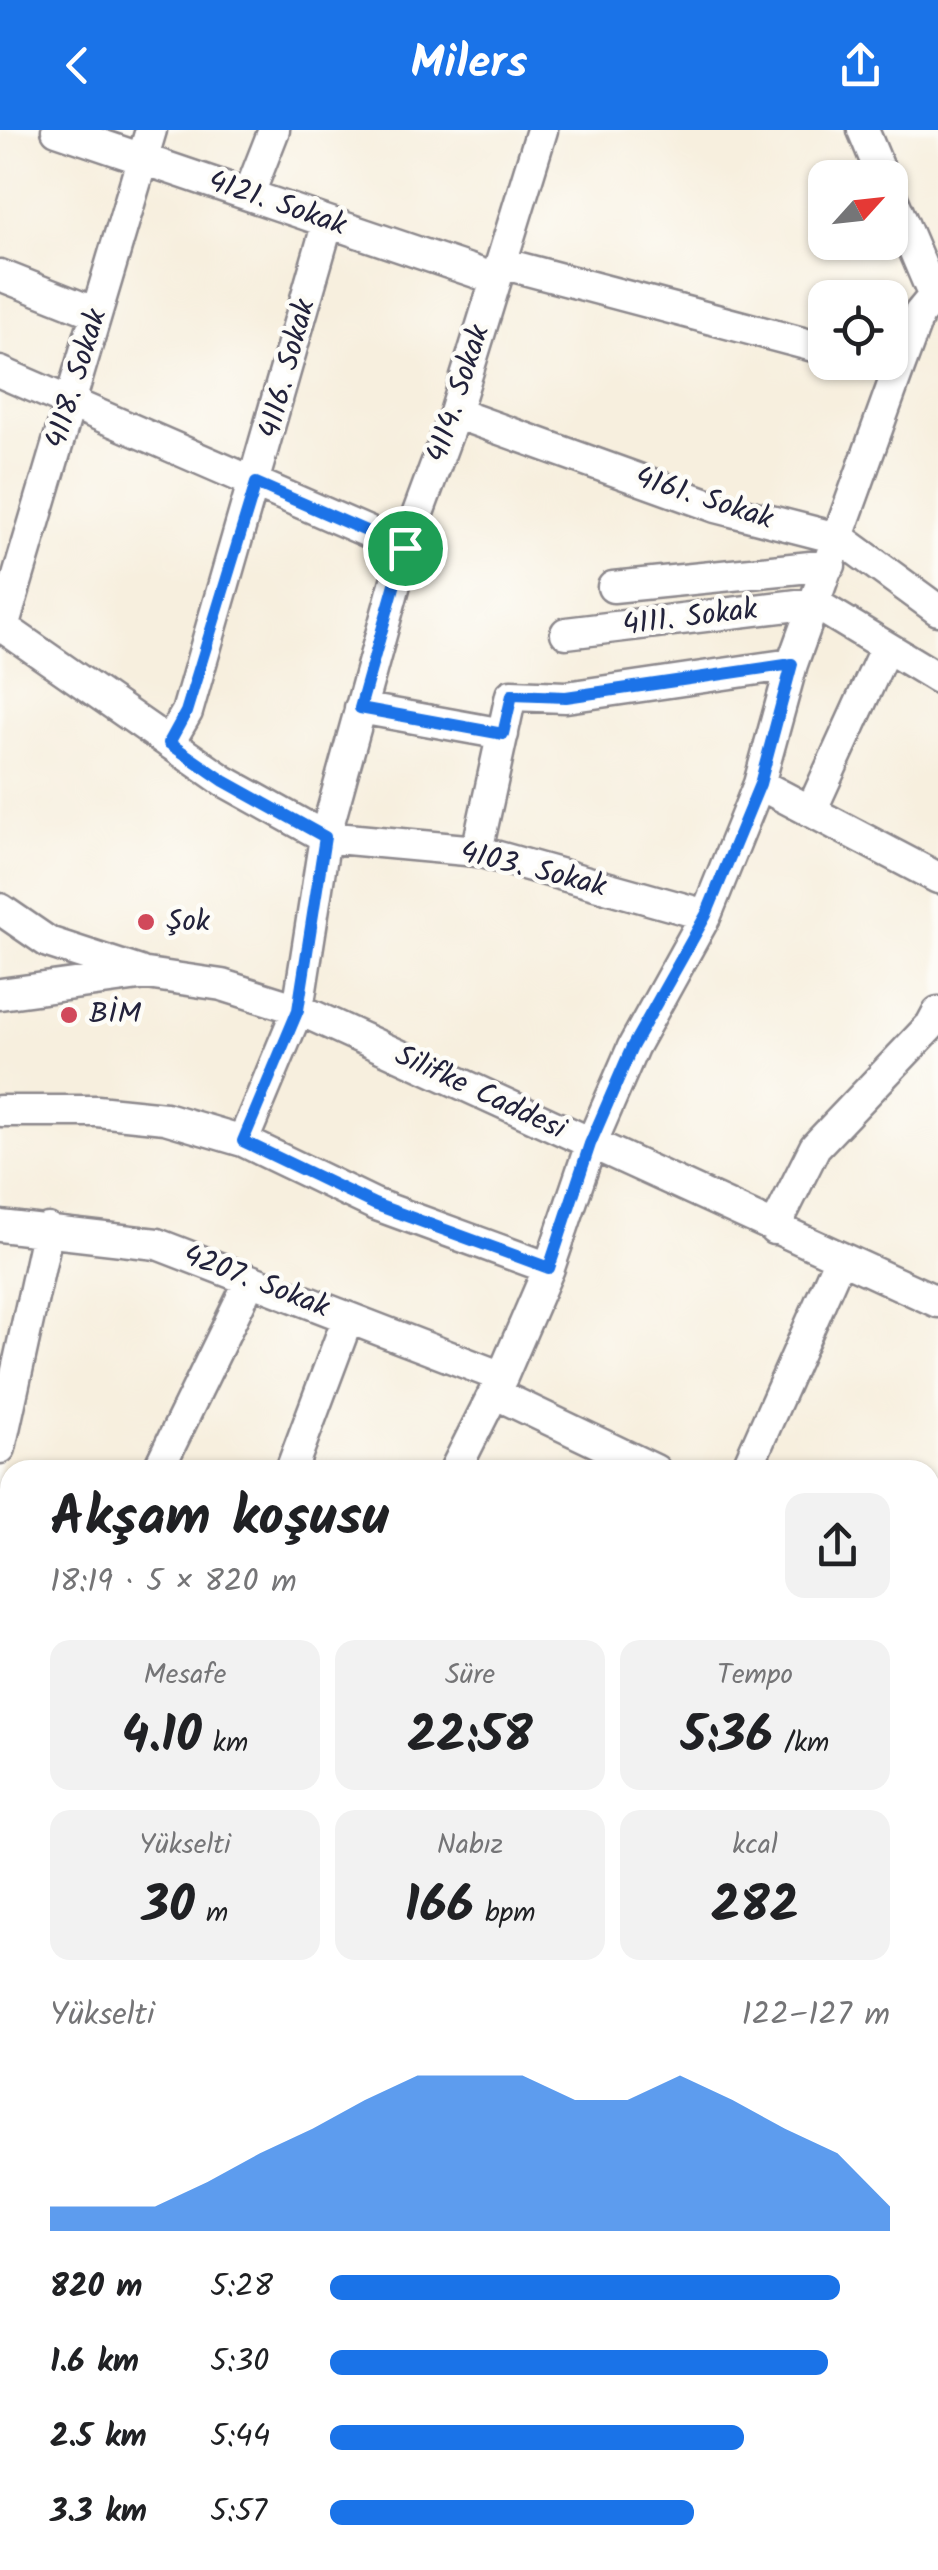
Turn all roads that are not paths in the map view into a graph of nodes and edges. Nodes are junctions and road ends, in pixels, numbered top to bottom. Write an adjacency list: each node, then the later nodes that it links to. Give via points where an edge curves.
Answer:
1 (56, 130): 5 (street, 4121. Sokak)
2 (274, 130): 7 (street)
3 (542, 130): 10 (street, 4114. Sokak)
4 (863, 130): 6 (street)
5 (146, 144): 7 (street, 4121. Sokak); 13 (street, 4118. Sokak)
6 (876, 160)
7 (249, 194): 8 (street, 4121. Sokak)
8 (328, 222): 10 (street, 4121. Sokak); 20 (street, 4116. Sokak)
9 (908, 232): 12 (street)
10 (499, 271): 15 (street, 4121. Sokak); 19 (street, 4114. Sokak)
11 (0, 275): 13 (street)
12 (936, 292): 14 (street)
13 (96, 313): 18 (street, 4118. Sokak)
14 (908, 334)
15 (808, 345)
16 (0, 372): 18 (street)
17 (886, 380): 22 (street)
18 (70, 402): 20 (street); 26 (street, 4118. Sokak)
19 (455, 412): 21 (street, 4114. Sokak); 22 (street, 4161. Sokak)
20 (256, 483): 21 (street); 33 (street, 4116. Sokak, via 186,712)
21 (405, 548): 31 (street, 4114. Sokak)
22 (835, 552): 23 (street); 24 (street); 25 (street, 4161. Sokak)
23 (613, 587)
24 (814, 603): 27 (street, 4111. Sokak); 28 (street); 29 (street)
25 (938, 610)
26 (2, 626): 33 (street, 4103. Sokak)
27 (566, 633)
28 (885, 649): 30 (street); 35 (street)
29 (792, 664): 32 (street, via 566,697 512,695); 34 (street)
30 (938, 678)
31 (360, 708): 32 (street); 36 (street, 4114. Sokak)
32 (503, 734): 37 (street)
33 (169, 743): 36 (street, 4103. Sokak)
34 (760, 784): 35 (street); 40 (street)
35 (811, 811): 38 (street)
36 (325, 837): 37 (street, 4103. Sokak); 43 (street, 4114. Sokak)
37 (476, 851): 40 (street, 4103. Sokak)
38 (938, 878)
39 (0, 909): 41 (street, via 48,942)
40 (706, 915): 47 (street, via 632,1047)
41 (147, 974): 42 (street, Silifke Caddesi); 43 (street, Silifke Caddesi, via 222,985)
42 (0, 994)
43 (298, 1010): 46 (street, 4114. Sokak); 47 (street, Silifke Caddesi)
44 (938, 1012): 50 (street, via 814,1147)
45 (0, 1111): 46 (street, via 165,1118)
46 (243, 1141): 52 (street, via 374,1204)
47 (590, 1144): 50 (street, Silifke Caddesi); 52 (street)
48 (0, 1226): 49 (street, 4207. Sokak)
49 (48, 1229): 53 (street, 4207. Sokak, via 156,1244); 57 (street)
50 (774, 1229): 51 (street, Silifke Caddesi)
51 (840, 1258): 54 (street, Silifke Caddesi); 62 (street)
52 (549, 1268): 56 (street)
53 (250, 1281): 55 (street, 4207. Sokak); 58 (street)
54 (938, 1302)
55 (348, 1318): 56 (street, 4207. Sokak); 59 (street)
56 (498, 1385): 60 (street); 61 (street, 4207. Sokak)
57 (0, 1444)
58 (163, 1460)
59 (296, 1460)
60 (460, 1460)
61 (637, 1460)
62 (750, 1460)

